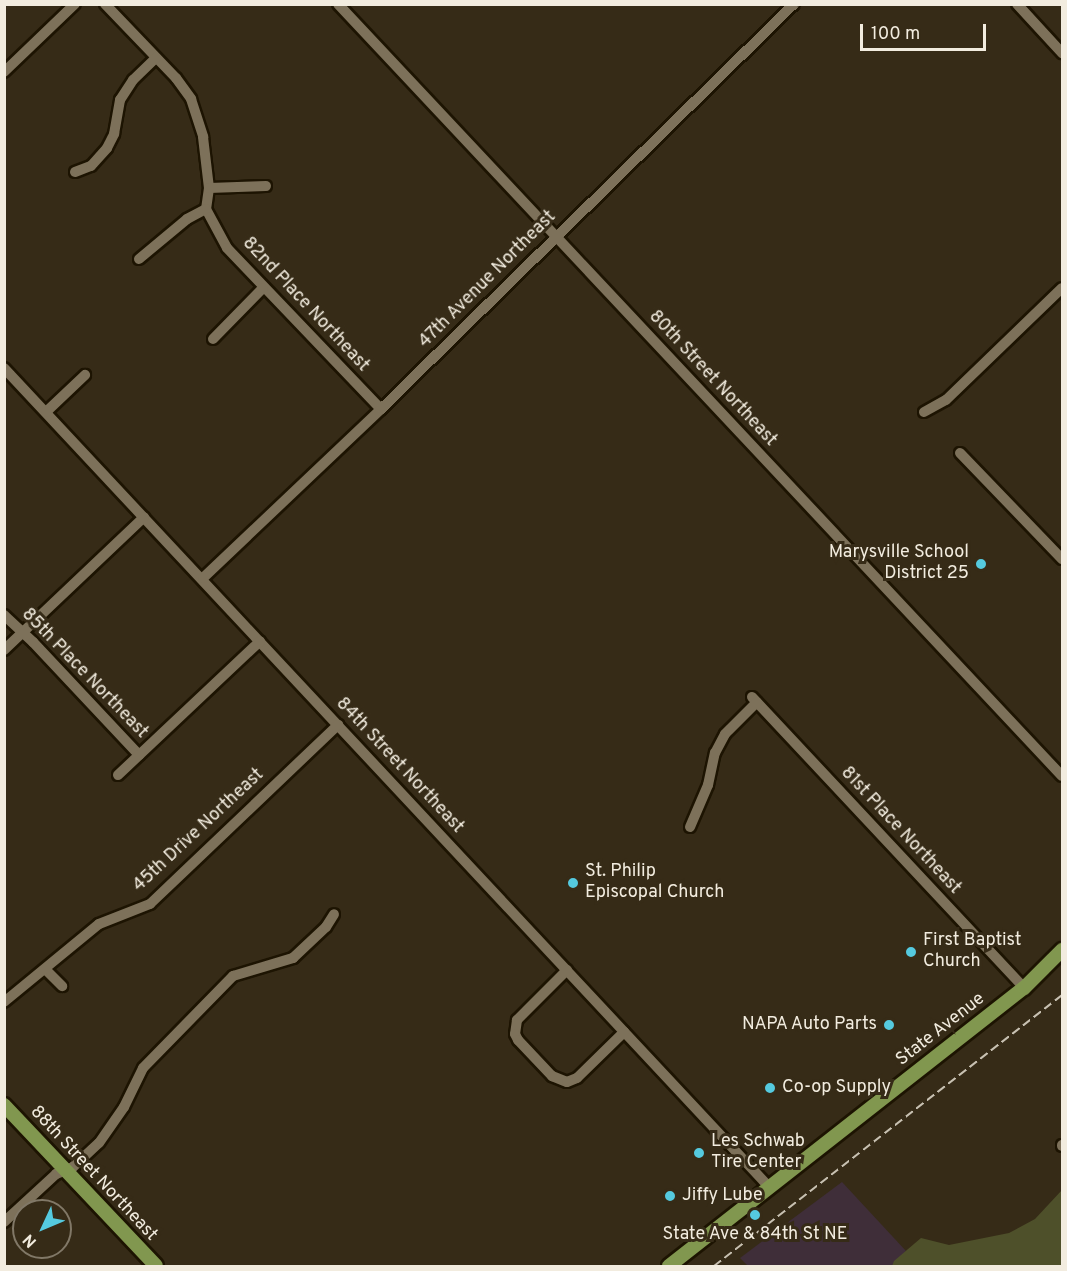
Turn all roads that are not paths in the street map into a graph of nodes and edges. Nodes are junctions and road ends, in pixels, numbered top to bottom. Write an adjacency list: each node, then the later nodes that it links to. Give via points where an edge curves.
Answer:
1 (75, 4): 8 (street)
2 (105, 4): 7 (street)
3 (338, 4): 13 (street, 80th Street Northeast)
4 (794, 4): 13 (street, 47th Avenue Northeast)
5 (1017, 4): 6 (street)
6 (1062, 53)
7 (156, 58): 9 (street, via 133,80 120,100 114,134 107,148 91,165); 11 (street, via 176,78 199,117)
8 (4, 72)
9 (75, 172)
10 (266, 186): 11 (street)
11 (208, 188): 12 (street)
12 (206, 209): 14 (street, via 187,219); 15 (street, 82nd Place Northeast, via 227,248)
13 (555, 237): 20 (street, 47th Avenue Northeast); 34 (street, 80th Street Northeast)
14 (139, 260)
15 (263, 288): 17 (street); 20 (street, 82nd Place Northeast)
16 (1062, 288): 22 (street, via 946,400)
17 (213, 339)
18 (4, 368): 21 (street, 84th Street Northeast)
19 (85, 375): 21 (street)
20 (381, 409): 26 (street, 47th Avenue Northeast)
21 (46, 412): 24 (street, 84th Street Northeast)
22 (924, 412)
23 (960, 453): 25 (street)
24 (144, 517): 26 (street, 84th Street Northeast); 28 (street)
25 (1062, 560)
26 (203, 578): 29 (street, 84th Street Northeast)
27 (4, 615): 28 (street, 85th Place Northeast)
28 (21, 634): 30 (street); 32 (street, 85th Place Northeast)
29 (260, 641): 31 (street, 84th Street Northeast); 32 (street)
30 (4, 650)
31 (338, 725): 38 (street, 45th Drive Northeast, via 150,904 99,924); 39 (street, 84th Street Northeast)
32 (140, 755): 33 (street)
33 (118, 775)
34 (1062, 776)
35 (690, 827): 41 (street, 81st Place Northeast, via 708,784 715,753 725,734 754,699)
36 (334, 914): 45 (street, via 326,927 293,958 233,976 143,1068 124,1107 99,1143 73,1167)
37 (1062, 950): 41 (main road, State Avenue)
38 (46, 970): 40 (street); 42 (street, 45th Drive Northeast)
39 (567, 970): 43 (street, 84th Street Northeast); 43 (street, via 521,1015 515,1034 552,1076 561,1082 577,1078)
40 (62, 986)
41 (1024, 988): 46 (main road, State Avenue)
42 (4, 1002)
43 (624, 1032): 46 (street, 84th Street Northeast)
44 (4, 1105): 45 (main road, 88th Street Northeast)
45 (63, 1170): 47 (street); 48 (main road, 88th Street Northeast)
46 (769, 1187): 49 (main road, State Avenue)
47 (4, 1222)
48 (156, 1266)
49 (669, 1266)

